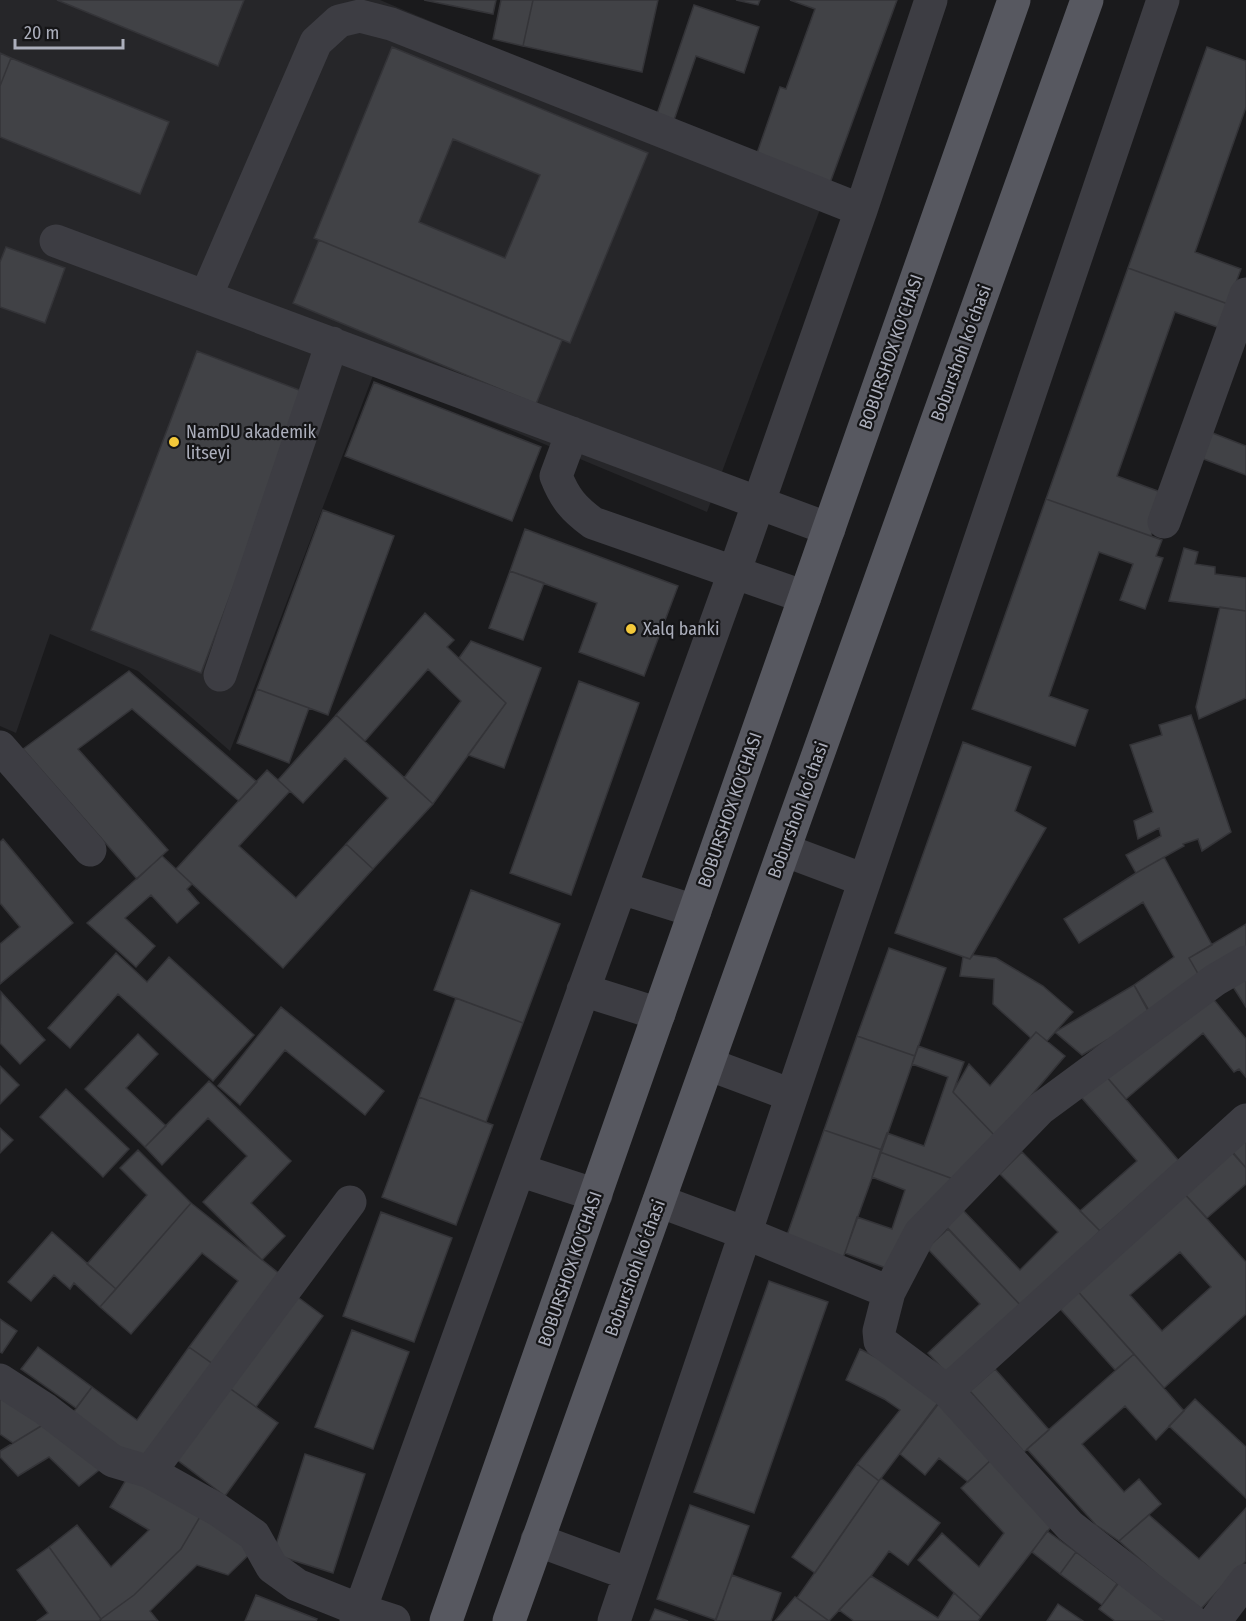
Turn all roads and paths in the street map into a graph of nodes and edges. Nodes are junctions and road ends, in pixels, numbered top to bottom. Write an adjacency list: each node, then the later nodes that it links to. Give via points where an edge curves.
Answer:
1 (931, 0): 5 (street)
2 (1014, 0): 13 (main road, BOBURSHOX KO'CHASI)
3 (1087, 0): 19 (main road, Boburshoh koʻchasi)
4 (1163, 0): 20 (street)
5 (861, 210): 8 (street, via 391,24 360,16 339,21 316,42); 11 (street)
6 (56, 241): 8 (street)
7 (1246, 294): 12 (street)
8 (206, 296): 9 (street)
9 (332, 343): 10 (street); 16 (street)
10 (572, 433): 11 (street); 14 (street, via 556,476 575,509 593,524)
11 (759, 503): 13 (street); 14 (street)
12 (1164, 522)
13 (829, 529): 15 (main road, BOBURSHOX KO'CHASI)
14 (734, 573): 15 (street); 21 (street)
15 (805, 597): 22 (main road, BOBURSHOX KO'CHASI)
16 (220, 675)
17 (0, 747): 18 (street)
18 (90, 850)
19 (784, 850): 20 (street); 26 (main road, Boburshoh koʻchasi)
20 (864, 880): 27 (street)
21 (621, 888): 22 (street); 24 (street)
22 (695, 911): 25 (main road, BOBURSHOX KO'CHASI)
23 (1246, 962): 34 (street, via 1215,980 1040,1109 920,1233)
24 (584, 990): 25 (street); 29 (street)
25 (659, 1014): 30 (main road, BOBURSHOX KO'CHASI)
26 (708, 1064): 27 (street); 31 (main road, Boburshoh koʻchasi)
27 (791, 1095): 33 (street)
28 (1246, 1120): 36 (street)
29 (519, 1170): 30 (street); 41 (street)
30 (596, 1195): 43 (main road, BOBURSHOX KO'CHASI)
31 (659, 1201): 33 (street); 38 (main road, Boburshoh koʻchasi)
32 (350, 1202): 37 (street)
33 (745, 1233): 34 (street); 39 (street)
34 (889, 1292): 36 (street, via 880,1341)
35 (0, 1380): 37 (street, via 113,1461)
36 (947, 1390): 46 (street, via 1070,1526)
37 (150, 1472): 41 (street, via 254,1535 272,1567 297,1585)
38 (537, 1540): 39 (street); 44 (main road, Boburshoh koʻchasi)
39 (629, 1574): 45 (street)
40 (1246, 1580): 47 (street)
41 (358, 1616): 42 (street)
42 (394, 1621)
43 (447, 1621)
44 (509, 1621)
45 (614, 1621)
46 (1192, 1621)
47 (1215, 1621)

